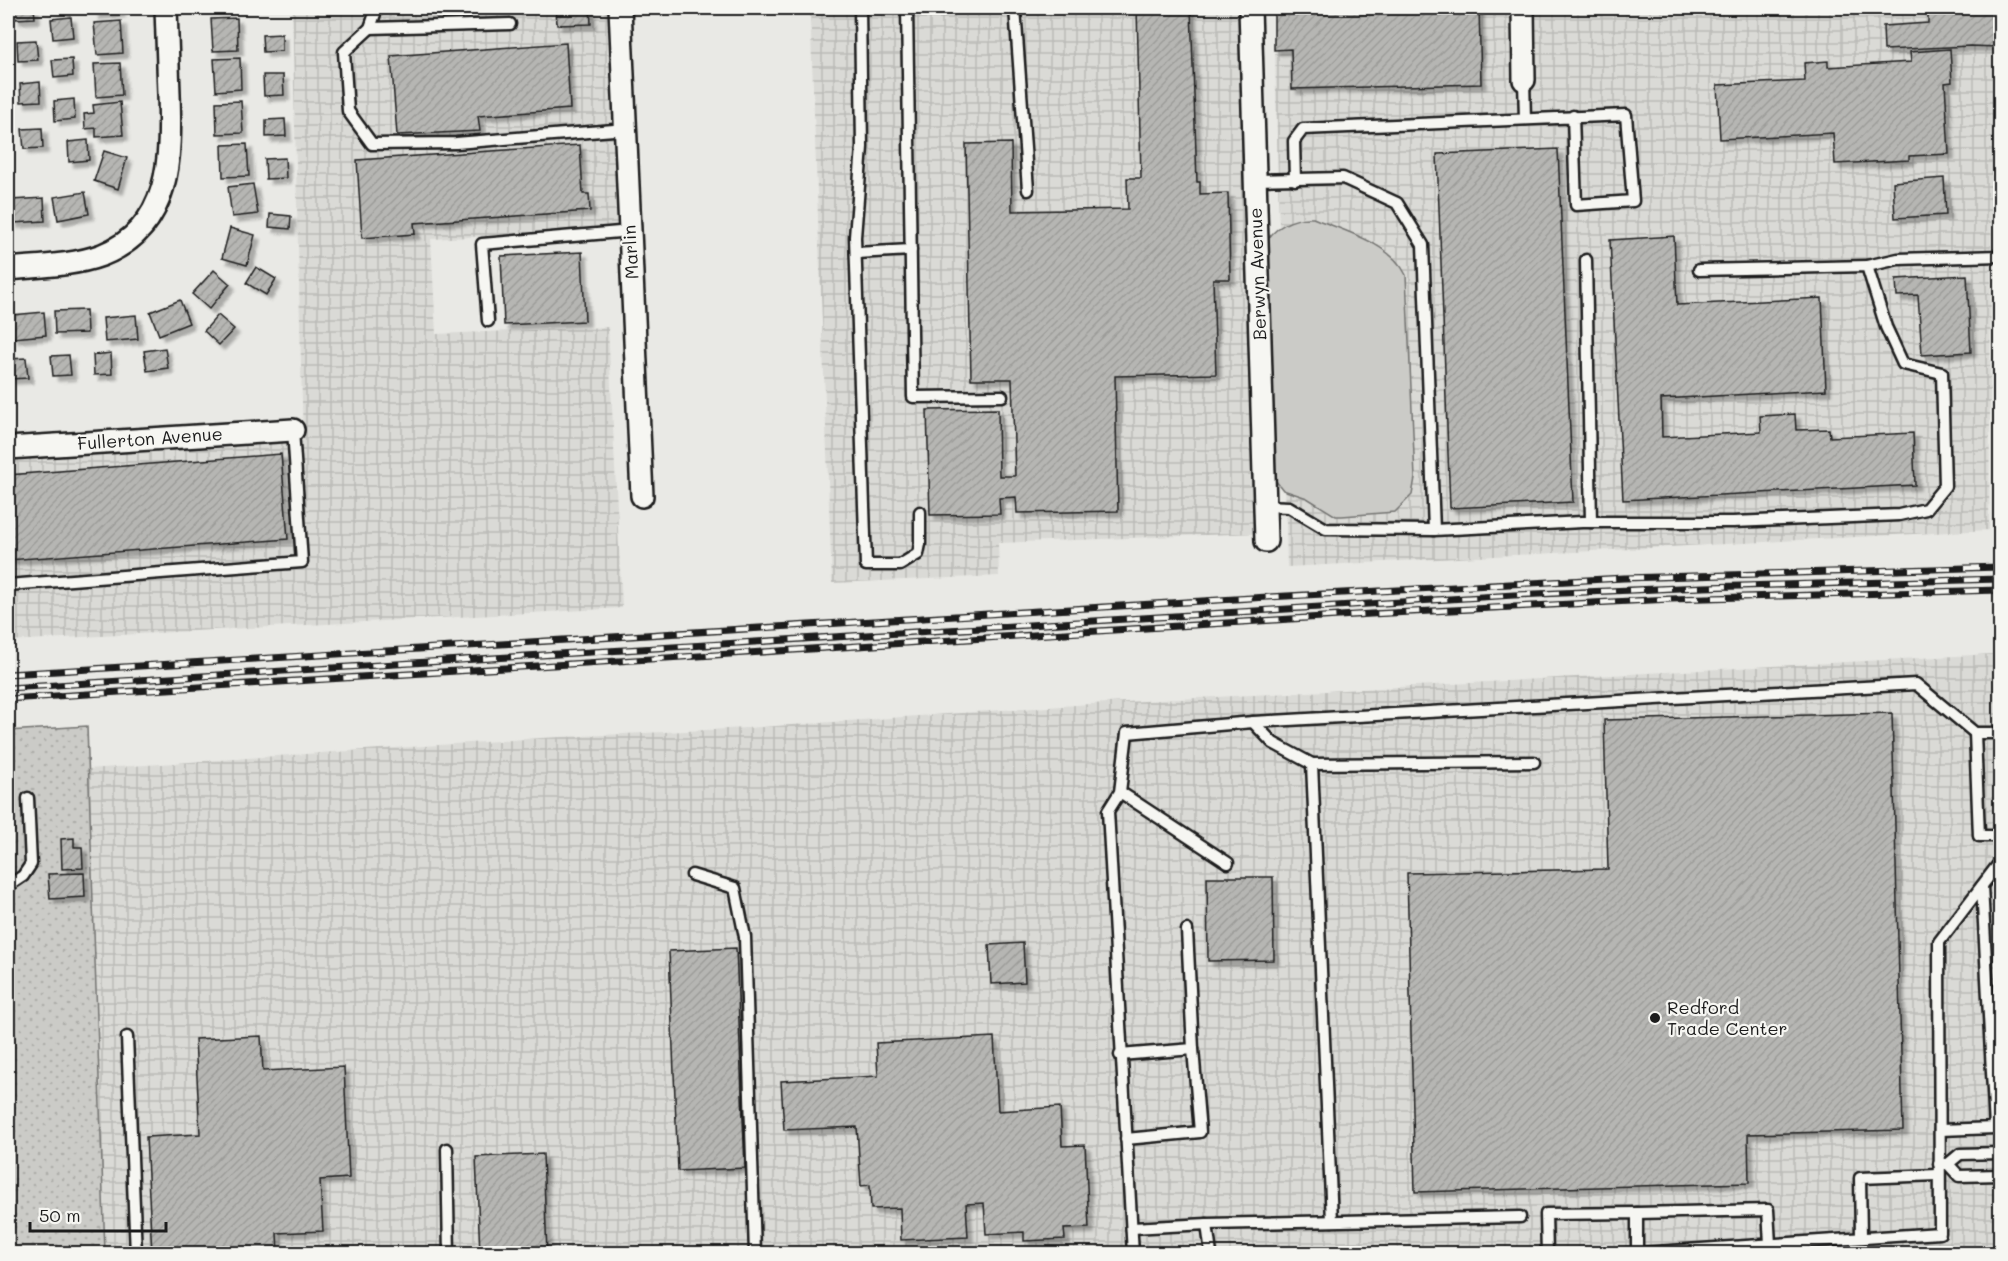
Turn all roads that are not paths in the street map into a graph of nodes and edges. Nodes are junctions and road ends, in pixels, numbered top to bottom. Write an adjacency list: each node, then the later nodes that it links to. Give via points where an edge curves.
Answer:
1 (166, 8): 24 (street, via 170,156 163,191 141,227 122,244 86,260)
2 (377, 8): 10 (lane)
3 (620, 8): 14 (street, Marlin)
4 (860, 8): 20 (lane, via 862,147)
5 (907, 8): 19 (lane)
6 (1015, 8): 17 (lane)
7 (1250, 8): 15 (street, Berwyn Avenue)
8 (1523, 8): 11 (street)
9 (510, 24): 10 (lane)
10 (370, 28): 14 (lane, via 344,52 348,111 372,144 456,143)
11 (1524, 80): 13 (lane)
12 (1572, 116): 12 (lane, via 1626,115 1633,201 1576,205); 13 (lane)
13 (1525, 119): 16 (lane, via 1303,129 1294,141)
14 (626, 129): 18 (street, Marlin)
15 (1255, 180): 16 (lane); 31 (street, Berwyn Avenue)
16 (1295, 180): 34 (lane, via 1342,178 1397,203 1423,245)
17 (1028, 190)
18 (631, 231): 26 (lane, via 482,244); 30 (street, Marlin)
19 (911, 250): 20 (lane); 27 (lane, via 913,397)
20 (856, 252): 32 (lane, via 866,565 900,566 918,554)
21 (2001, 256): 23 (lane, via 1898,259)
22 (1586, 260): 33 (lane)
23 (1867, 266): 25 (lane); 33 (lane, via 1886,327 1903,364 1942,373 1946,486 1926,509 1899,515 1745,521)
24 (8, 268)
25 (1699, 270)
26 (488, 321)
27 (1002, 396)
28 (293, 430): 29 (street, Fullerton Avenue); 36 (lane, via 302,562)
29 (8, 448)
30 (642, 496)
31 (1265, 506): 34 (lane, via 1289,507 1326,529); 35 (street, Berwyn Avenue)
32 (920, 513)
33 (1591, 522): 34 (lane)
34 (1434, 530)
35 (1266, 541)
36 (8, 585)
37 (1253, 722): 38 (lane, via 1916,684); 41 (lane, via 1273,743); 42 (lane, via 1127,733)
38 (1975, 733): 39 (lane); 44 (lane, via 1979,836)
39 (2001, 733)
40 (1534, 762): 41 (lane)
41 (1312, 764): 62 (lane)
42 (1120, 792): 46 (lane); 53 (lane, via 1108,811)
43 (28, 798): 48 (lane, via 31,864 23,876)
44 (2001, 836)
45 (2001, 862): 49 (lane)
46 (1228, 863)
47 (692, 875): 70 (lane, via 735,888 745,937)
48 (8, 886)
49 (1982, 886): 54 (lane, via 1939,942); 54 (lane, via 1995,1128)
50 (1187, 930): 52 (lane)
51 (128, 1037): 68 (lane)
52 (1193, 1049): 53 (lane); 55 (lane, via 1200,1132)
53 (1120, 1054): 55 (lane)
54 (1940, 1131): 58 (lane)
55 (1126, 1139): 64 (lane)
56 (447, 1149): 69 (lane)
57 (2001, 1153): 58 (lane, via 1960,1154)
58 (1942, 1168): 59 (lane, via 1959,1176); 65 (lane, via 1860,1178); 65 (lane, via 1940,1233)
59 (2001, 1175)
60 (1637, 1213): 66 (lane, via 1768,1210); 67 (lane); 73 (lane, via 1546,1214)
61 (1520, 1217): 62 (lane)
62 (1332, 1221): 63 (lane)
63 (1208, 1224): 64 (lane); 72 (lane)
64 (1132, 1228): 71 (lane)
65 (1861, 1236): 66 (lane)
66 (1770, 1244): 67 (lane)
67 (1637, 1253): 74 (lane)
68 (136, 1254)
69 (449, 1254)
70 (754, 1254)
71 (1133, 1254)
72 (1211, 1254)
73 (1547, 1254)
74 (1625, 1254)

